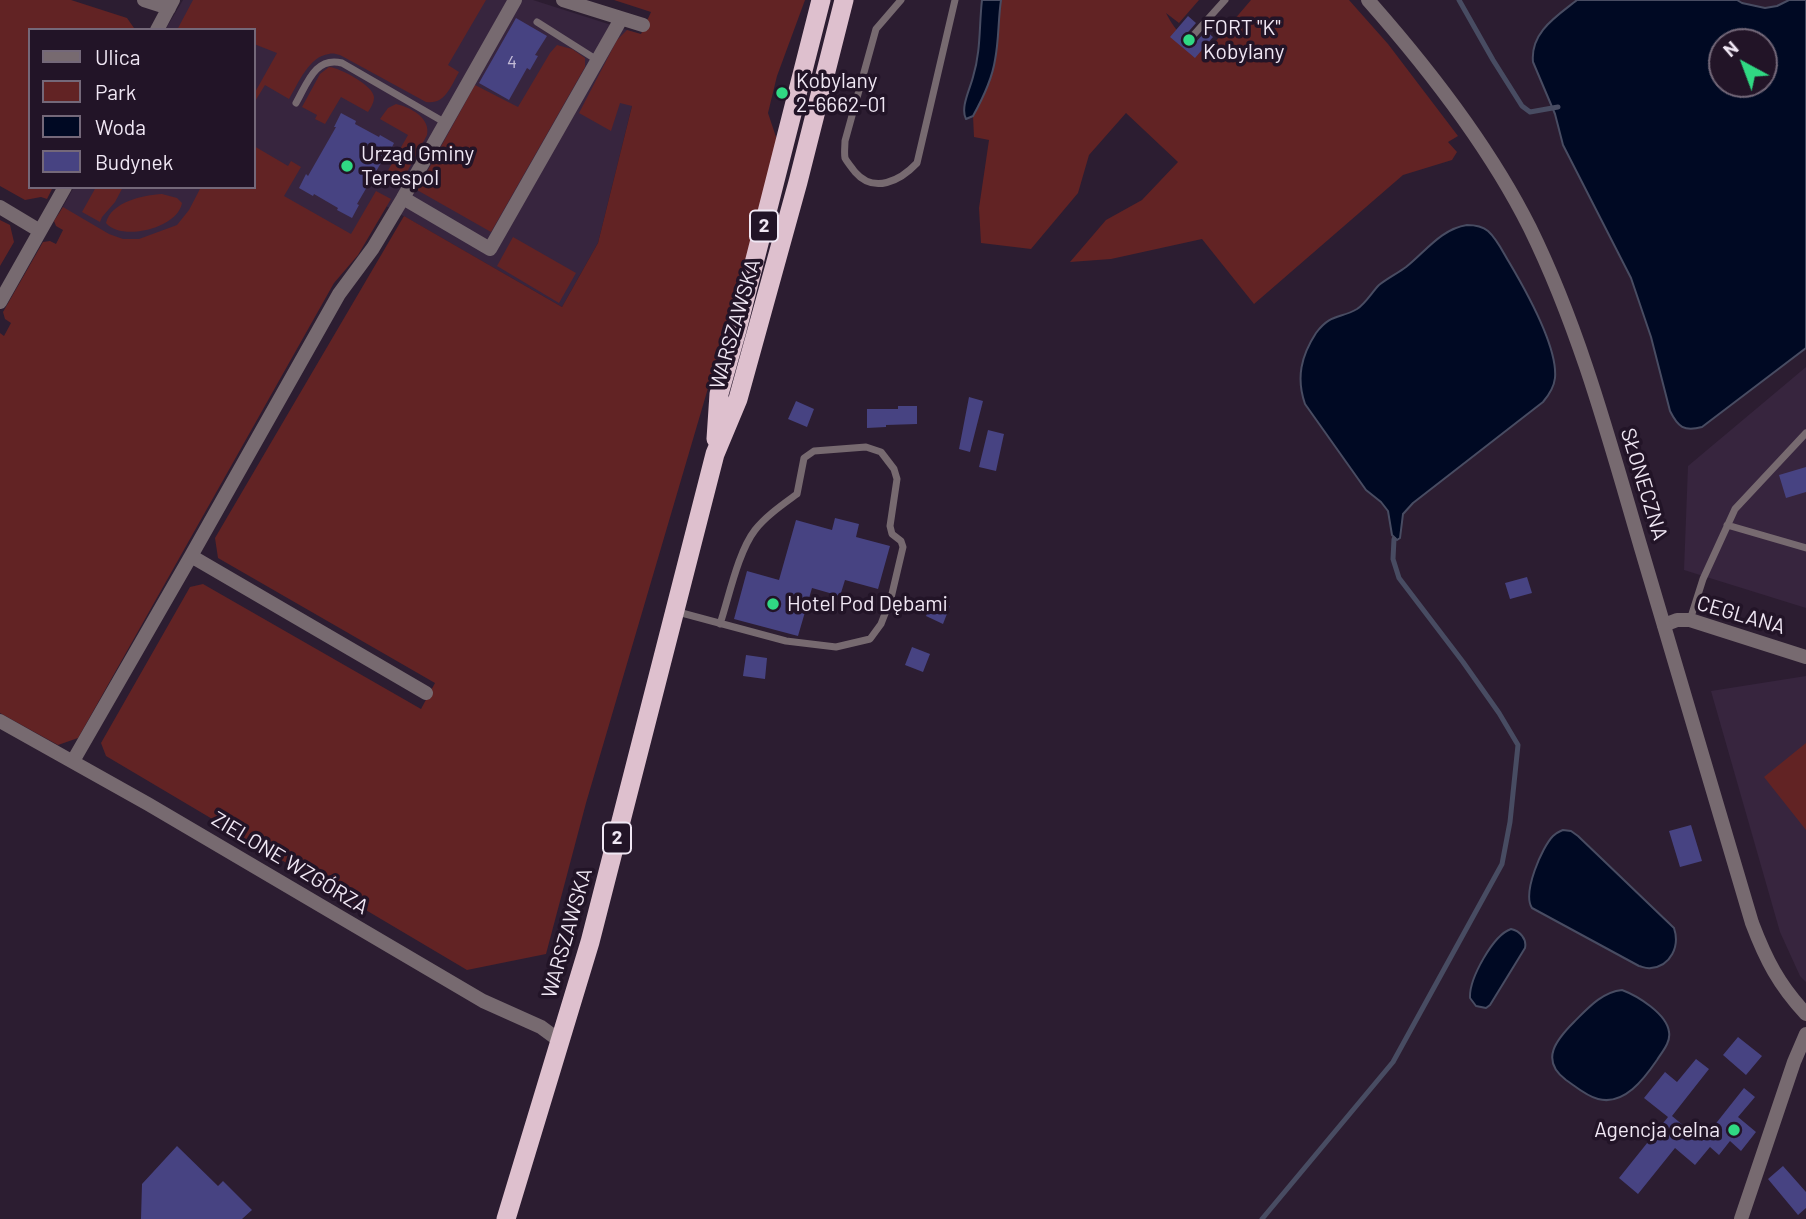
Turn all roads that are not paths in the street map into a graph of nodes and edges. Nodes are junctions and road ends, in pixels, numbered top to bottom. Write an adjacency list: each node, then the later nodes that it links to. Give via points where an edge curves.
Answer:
1 (144, 0): 10 (street)
2 (515, 0): 18 (street)
3 (563, 0): 11 (street)
4 (821, 0): 25 (highway, WARSZAWSKA / 2, via 719,394)
5 (844, 0): 25 (highway, WARSZAWSKA / 2, via 738,399)
6 (901, 0): 7 (lane, via 876,29 845,141 845,159 853,170 862,180 877,184 906,175 917,163)
7 (955, 0)
8 (1224, 0): 15 (lane)
9 (1368, 0): 32 (street, SŁONECZNA, via 1481,144 1557,286 1615,456)
10 (171, 4): 14 (street)
11 (621, 19): 13 (street); 16 (street)
12 (537, 22): 16 (lane)
13 (643, 25)
14 (158, 28)
15 (1189, 40)
16 (598, 60): 20 (street, via 490,249)
17 (296, 103): 18 (lane, via 315,71 332,60)
18 (444, 122): 20 (street)
19 (64, 189): 22 (street)
20 (402, 198): 28 (street, via 339,294)
21 (0, 207): 22 (street)
22 (40, 231): 23 (street)
23 (0, 302)
24 (1806, 433): 26 (lane, via 1735,509)
25 (715, 454): 29 (highway, WARSZAWSKA / 2)
26 (1727, 524): 27 (lane); 30 (lane)
27 (1806, 548)
28 (191, 556): 34 (street); 36 (street)
29 (674, 611): 31 (lane); 39 (highway, WARSZAWSKA / 2, via 590,942)
30 (1690, 620): 32 (street, CEGLANA); 33 (street, CEGLANA)
31 (720, 624): 31 (lane, via 786,642 836,647 870,639 881,624 904,547 890,526 897,479 881,452 866,447 814,451 804,458 797,494 753,531)
32 (1664, 625): 37 (street, SŁONECZNA, via 1752,923 1774,975)
33 (1806, 657)
34 (426, 693)
35 (0, 720): 36 (street, ZIELONE WZGÓRZA)
36 (73, 761): 39 (street, ZIELONE WZGÓRZA, via 483,1001 541,1027)
37 (1806, 1014)
38 (1806, 1034): 41 (street)
39 (560, 1041): 40 (highway, WARSZAWSKA / 2)
40 (506, 1219)
41 (1741, 1219)

